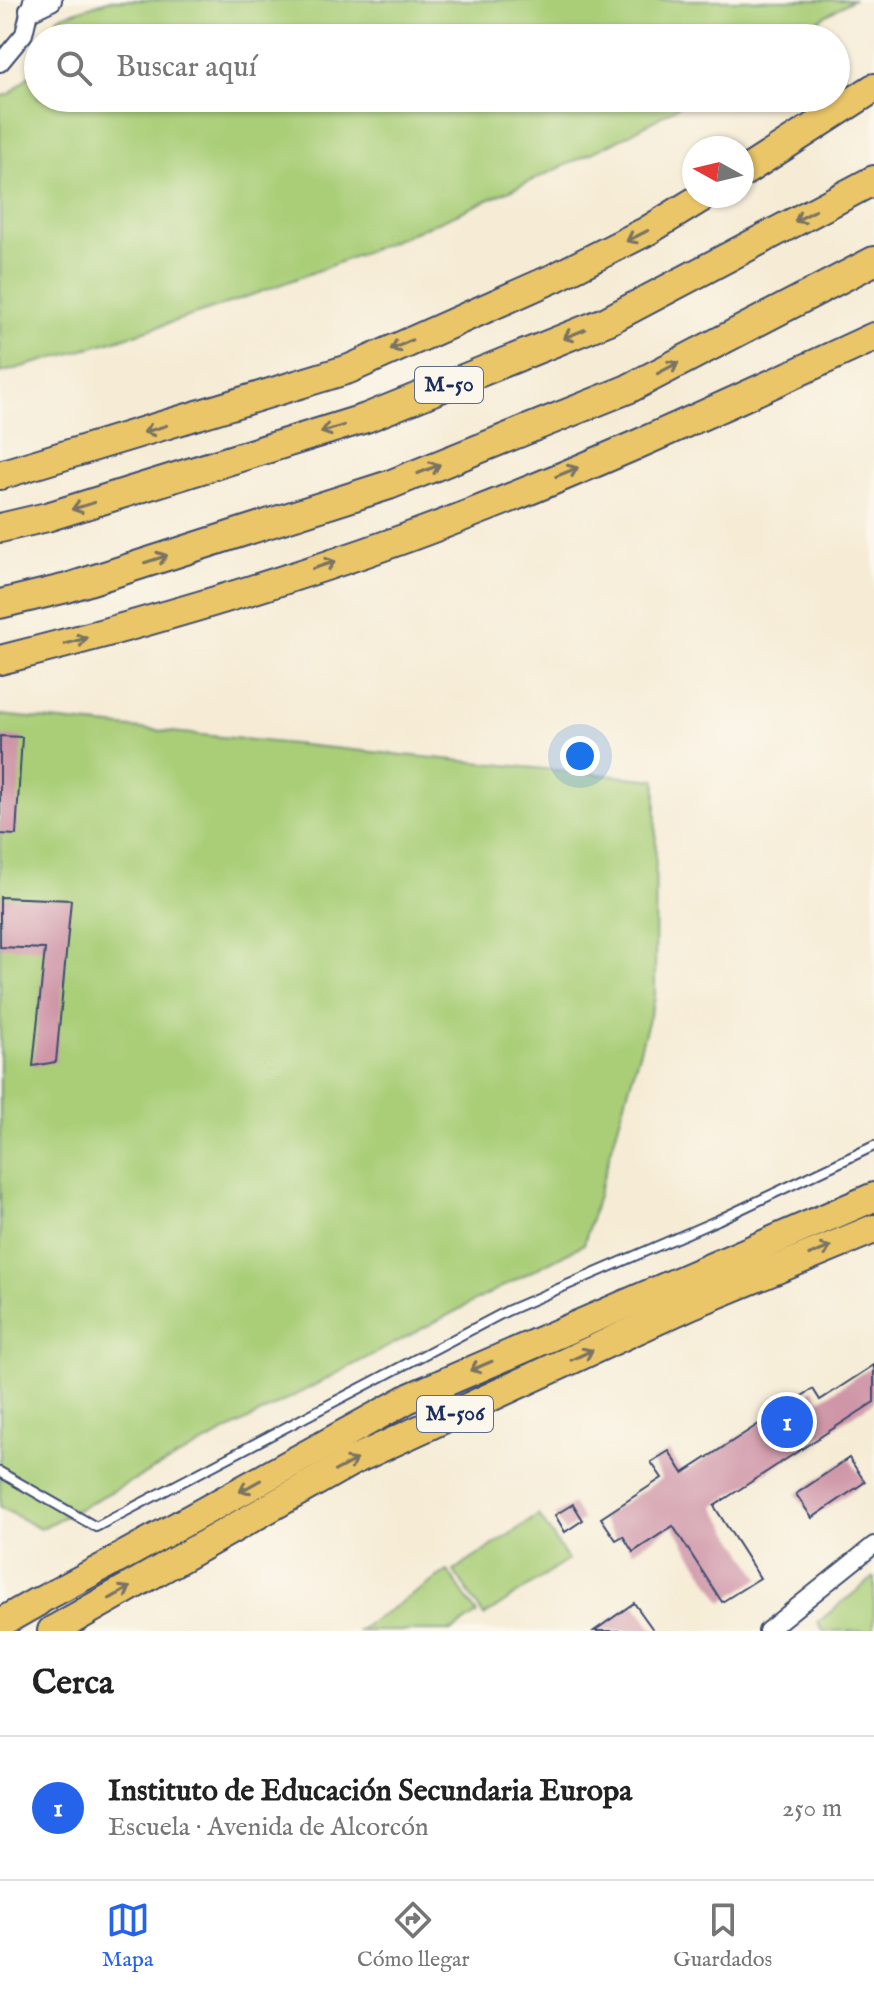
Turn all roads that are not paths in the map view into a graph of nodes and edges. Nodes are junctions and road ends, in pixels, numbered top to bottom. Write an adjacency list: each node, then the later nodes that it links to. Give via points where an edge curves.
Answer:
1 (51, 0): 2 (street)
2 (31, 5)
3 (24, 34): 4 (street)
4 (0, 63)
5 (874, 88): 6 (highway)
6 (850, 103)
7 (837, 112): 8 (highway)
8 (754, 165)
9 (874, 180): 14 (highway, M-50, one-way to 14, via 607,321 366,418)
10 (684, 208): 13 (highway, one-way to 13, via 554,278 349,369)
11 (874, 261): 15 (highway, one-way to 11, via 67,588 389,485 628,389)
12 (874, 337): 16 (highway, one-way to 12, via 243,592 407,538 650,438)
13 (0, 475)
14 (0, 528)
15 (0, 604)
16 (0, 660)
17 (874, 1146): 20 (lane, via 507,1311 96,1527)
18 (874, 1197): 22 (highway, M-506, one-way to 22, via 411,1397)
19 (874, 1229): 26 (highway, M-506, one-way to 19, via 352,1461 690,1305)
20 (0, 1472)
21 (874, 1545): 25 (street)
22 (116, 1560): 23 (main road, M-506)
23 (37, 1602): 24 (highway, M-506)
24 (0, 1621)
25 (777, 1628)
26 (52, 1631)

